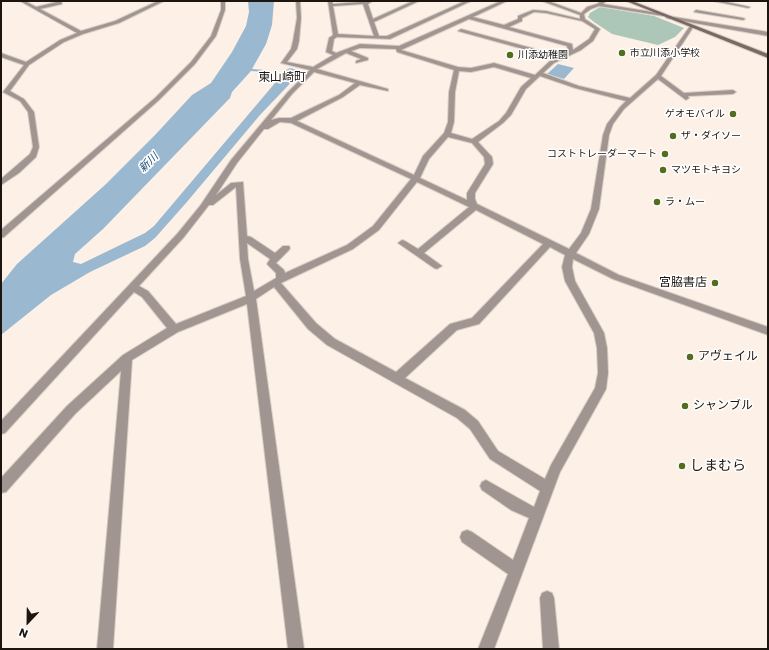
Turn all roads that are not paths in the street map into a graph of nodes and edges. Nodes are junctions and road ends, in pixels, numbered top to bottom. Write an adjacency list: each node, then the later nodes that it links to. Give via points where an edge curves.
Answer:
1 (22, 1): 20 (street)
2 (59, 1): 20 (street, via 60,3)
3 (162, 1): 30 (street, via 117,22)
4 (224, 1): 62 (street, via 213,36 193,63 157,99)
5 (298, 1): 44 (street, via 296,41 294,49 284,63)
6 (370, 1): 14 (street)
7 (417, 1): 25 (street)
8 (469, 1): 18 (street)
9 (505, 1): 22 (street)
10 (544, 1): 23 (street)
11 (593, 1): 17 (street)
12 (628, 1): 21 (street)
13 (715, 1): 19 (street)
14 (365, 2): 16 (street); 25 (street)
15 (454, 2): 18 (street)
16 (330, 3): 32 (street)
17 (602, 3): 21 (street); 23 (street, via 589,8)
18 (461, 4): 33 (street, via 388,38)
19 (748, 4): 24 (street)
20 (36, 8): 30 (street)
21 (663, 15): 26 (street)
22 (468, 17): 27 (street); 34 (street)
23 (582, 17): 27 (street, via 533,11); 36 (street, via 598,29 587,44)
24 (744, 19): 26 (street, via 697,8); 28 (street)
25 (371, 22): 33 (street)
26 (692, 23): 28 (street); 39 (street); 46 (street)
27 (504, 27): 36 (street, via 570,45)
28 (740, 29): 31 (street)
29 (461, 30): 40 (street)
30 (81, 33): 42 (street, via 62,41)
31 (768, 34)
32 (336, 35): 33 (street); 37 (street, via 332,38 329,52)
33 (377, 38)
34 (398, 48): 35 (street, via 360,46); 43 (street, via 399,51)
35 (346, 51): 37 (street); 41 (street, via 366,59)
36 (571, 52): 40 (street)
37 (336, 55): 44 (street)
38 (1, 56): 42 (street)
39 (768, 56)
40 (560, 57): 45 (street)
41 (358, 62)
42 (27, 64): 50 (street)
43 (457, 69): 45 (street, via 471,70 494,65); 55 (street, via 452,92 451,122)
44 (313, 70): 47 (street); 52 (street)
45 (538, 75): 51 (street); 57 (street, via 523,88 509,114)
46 (658, 76): 49 (street, via 684,97); 51 (street)
47 (359, 82): 48 (street); 54 (street, via 341,96)
48 (386, 90)
49 (733, 92)
50 (3, 93): 59 (street, via 22,100 31,112 36,147 33,155)
51 (631, 100): 70 (street, via 610,124 595,209 585,234)
52 (280, 105): 53 (street); 56 (street)
53 (279, 120): 54 (street); 56 (street)
54 (291, 121): 58 (street)
55 (447, 134): 57 (street); 58 (street, via 426,158)
56 (252, 139): 61 (street)
57 (474, 142): 60 (street, via 488,157 489,164 471,193)
58 (416, 178): 60 (street); 73 (street, via 376,228 350,247)
59 (1, 183)
60 (474, 206): 67 (street); 69 (street)
61 (203, 208): 65 (street, via 234,185 240,184); 74 (street)
62 (18, 219): 63 (street); 64 (street)
63 (1, 227)
64 (1, 235)
65 (243, 238): 71 (street); 75 (street)
66 (402, 243): 69 (street)
67 (549, 243): 70 (street); 79 (street, via 475,321 454,327)
68 (286, 248): 71 (street)
69 (418, 254): 72 (street)
70 (570, 254): 77 (street, via 616,277); 83 (street, via 567,272 599,333 603,373 600,389 564,451)
71 (275, 258): 73 (street, via 271,264 281,272)
72 (437, 266)
73 (278, 281): 75 (street); 79 (street, via 312,326 331,342)
74 (132, 286): 76 (street, via 145,294); 80 (street)
75 (251, 298): 76 (street); 89 (street)
76 (174, 329): 78 (street)
77 (768, 331)
78 (126, 358): 82 (street, via 71,410); 88 (street)
79 (397, 378): 83 (street, via 461,414 474,425 494,455)
80 (1, 429)
81 (486, 486): 84 (street)
82 (1, 487)
83 (548, 488): 84 (street)
84 (537, 515): 86 (street)
85 (467, 537): 86 (street)
86 (516, 571): 90 (street)
87 (547, 598): 91 (street)
88 (104, 649)
89 (296, 649)
90 (486, 649)
91 (551, 649)

